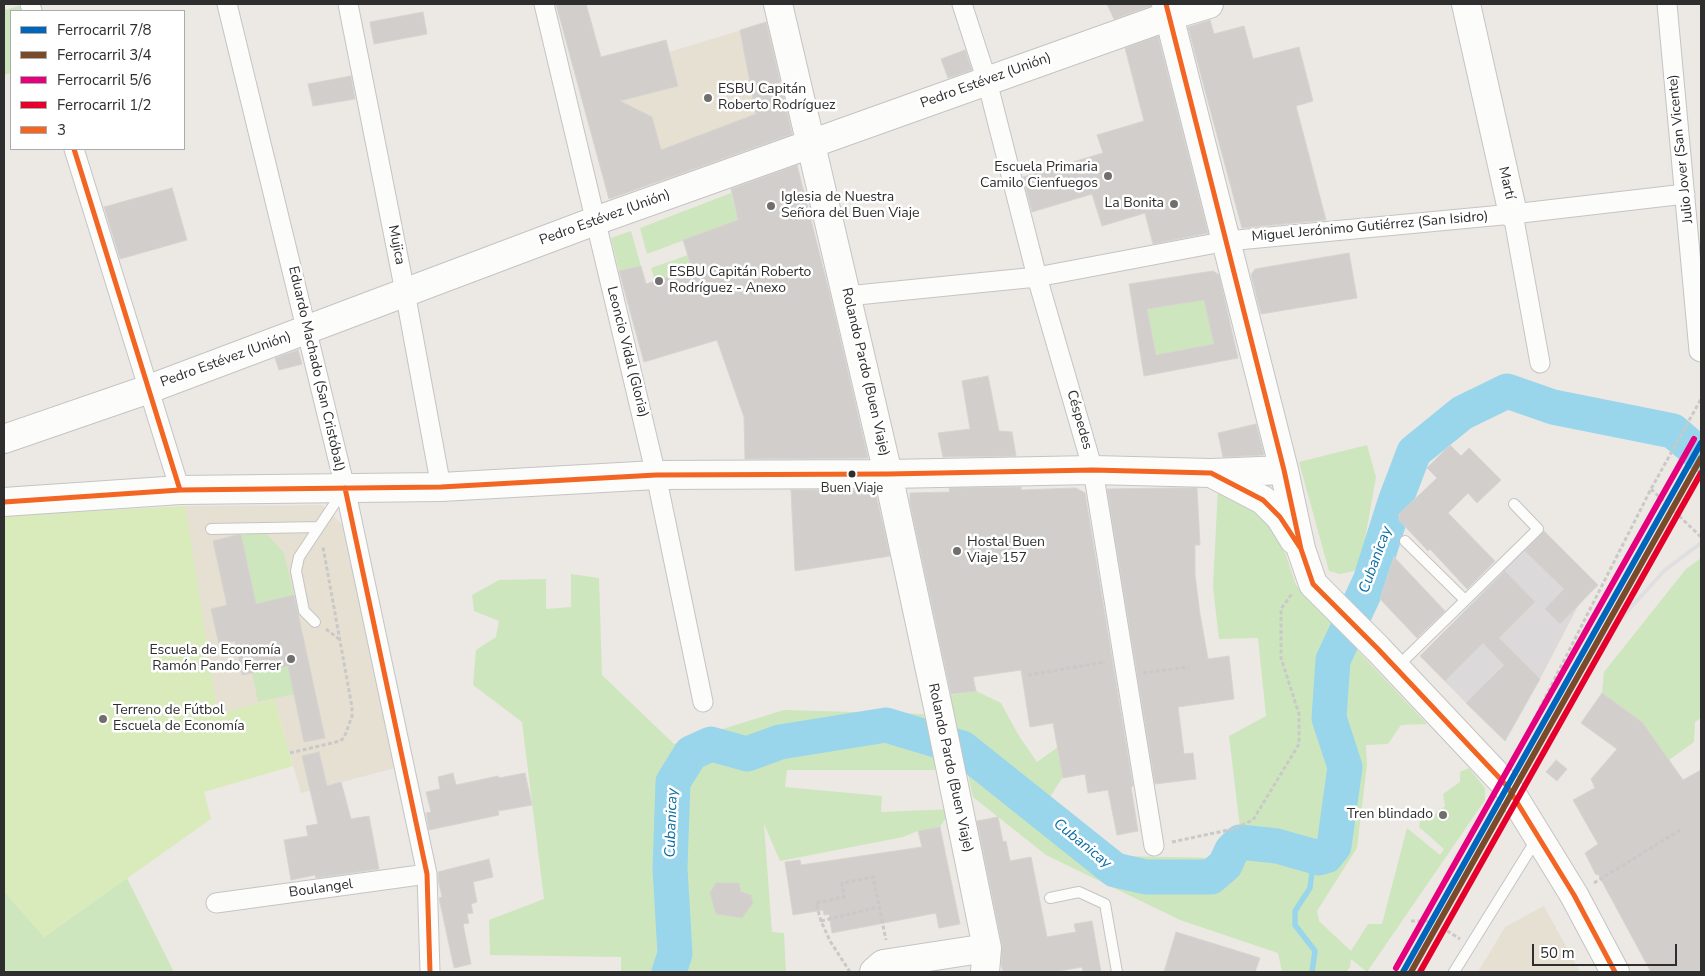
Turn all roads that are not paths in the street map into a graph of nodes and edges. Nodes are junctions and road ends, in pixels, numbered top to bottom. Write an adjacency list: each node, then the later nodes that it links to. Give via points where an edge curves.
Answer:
1 (227, 4): 20 (street, Eduardo Machado (San Cristóbal))
2 (348, 4): 18 (street, Mujica)
3 (544, 4): 15 (street, Leoncio Vidal (Gloria))
4 (778, 4): 11 (street, Rolando Pardo (Buen Viaje))
5 (962, 4): 10 (street, Céspedes)
6 (1209, 4): 9 (street, Pedro Estévez (Unión))
7 (1466, 4): 14 (street, Martí)
8 (1666, 4): 13 (street, Julio Jover (San Vicente))
9 (1167, 10): 10 (street, Pedro Estévez (Unión)); 16 (street)
10 (987, 81): 11 (street, Pedro Estévez (Unión)); 17 (street, Céspedes)
11 (810, 144): 15 (street, Pedro Estévez (Unión)); 19 (street, Rolando Pardo (Buen Viaje))
12 (74, 150): 23 (street)
13 (1686, 194): 14 (street, Miguel Jerónimo Gutiérrez (San Isidro)); 21 (street, Julio Jover (San Vicente))
14 (1513, 214): 16 (street, Miguel Jerónimo Gutiérrez (San Isidro)); 22 (street, Martí)
15 (595, 221): 18 (street, Pedro Estévez (Unión)); 29 (street, Leoncio Vidal (Gloria))
16 (1227, 241): 17 (street, Miguel Jerónimo Gutiérrez (San Isidro)); 26 (street)
17 (1037, 276): 19 (street, Miguel Jerónimo Gutiérrez (San Isidro)); 25 (street, Céspedes)
18 (405, 292): 20 (street, Pedro Estévez (Unión)); 30 (street, Mujica)
19 (847, 296): 28 (street, Rolando Pardo (Buen Viaje))
20 (308, 330): 23 (street, Pedro Estévez (Unión)); 31 (street, Eduardo Machado (San Cristóbal))
21 (1701, 352)
22 (1540, 363)
23 (148, 389): 24 (street, Pedro Estévez (Unión)); 32 (street)
24 (4, 439)
25 (1093, 470): 27 (street); 28 (street); 44 (street, Céspedes)
26 (1284, 470): 27 (street); 38 (street)
27 (1211, 473): 38 (street, via 1264,500 1280,517)
28 (888, 474): 29 (street); 48 (street, Rolando Pardo (Buen Viaje), via 952,774)
29 (656, 476): 30 (street); 42 (street, Leoncio Vidal (Gloria))
30 (441, 487): 31 (street)
31 (345, 488): 32 (street); 35 (lane); 45 (street, Eduardo Machado (San Cristóbal))
32 (180, 490): 33 (street)
33 (4, 502)
34 (1514, 504): 39 (lane, via 1538,529)
35 (319, 526): 36 (lane); 40 (lane, via 299,557 296,571 304,611)
36 (211, 529)
37 (1405, 541): 39 (lane)
38 (1300, 550): 41 (street, via 1312,584)
39 (1465, 600): 41 (lane)
40 (315, 622)
41 (1387, 658): 43 (street, via 1502,782)
42 (703, 702)
43 (1538, 837): 52 (lane); 53 (street, via 1574,895)
44 (1154, 846)
45 (427, 874): 47 (street, Boulangel); 50 (street, Eduardo Machado (San Cristóbal))
46 (1050, 898): 51 (lane, via 1079,892 1105,904)
47 (216, 903)
48 (988, 964): 49 (street, Rolando Pardo (Buen Viaje))
49 (883, 968)
50 (430, 972)
51 (1117, 972)
52 (1454, 972)
53 (1614, 972)

